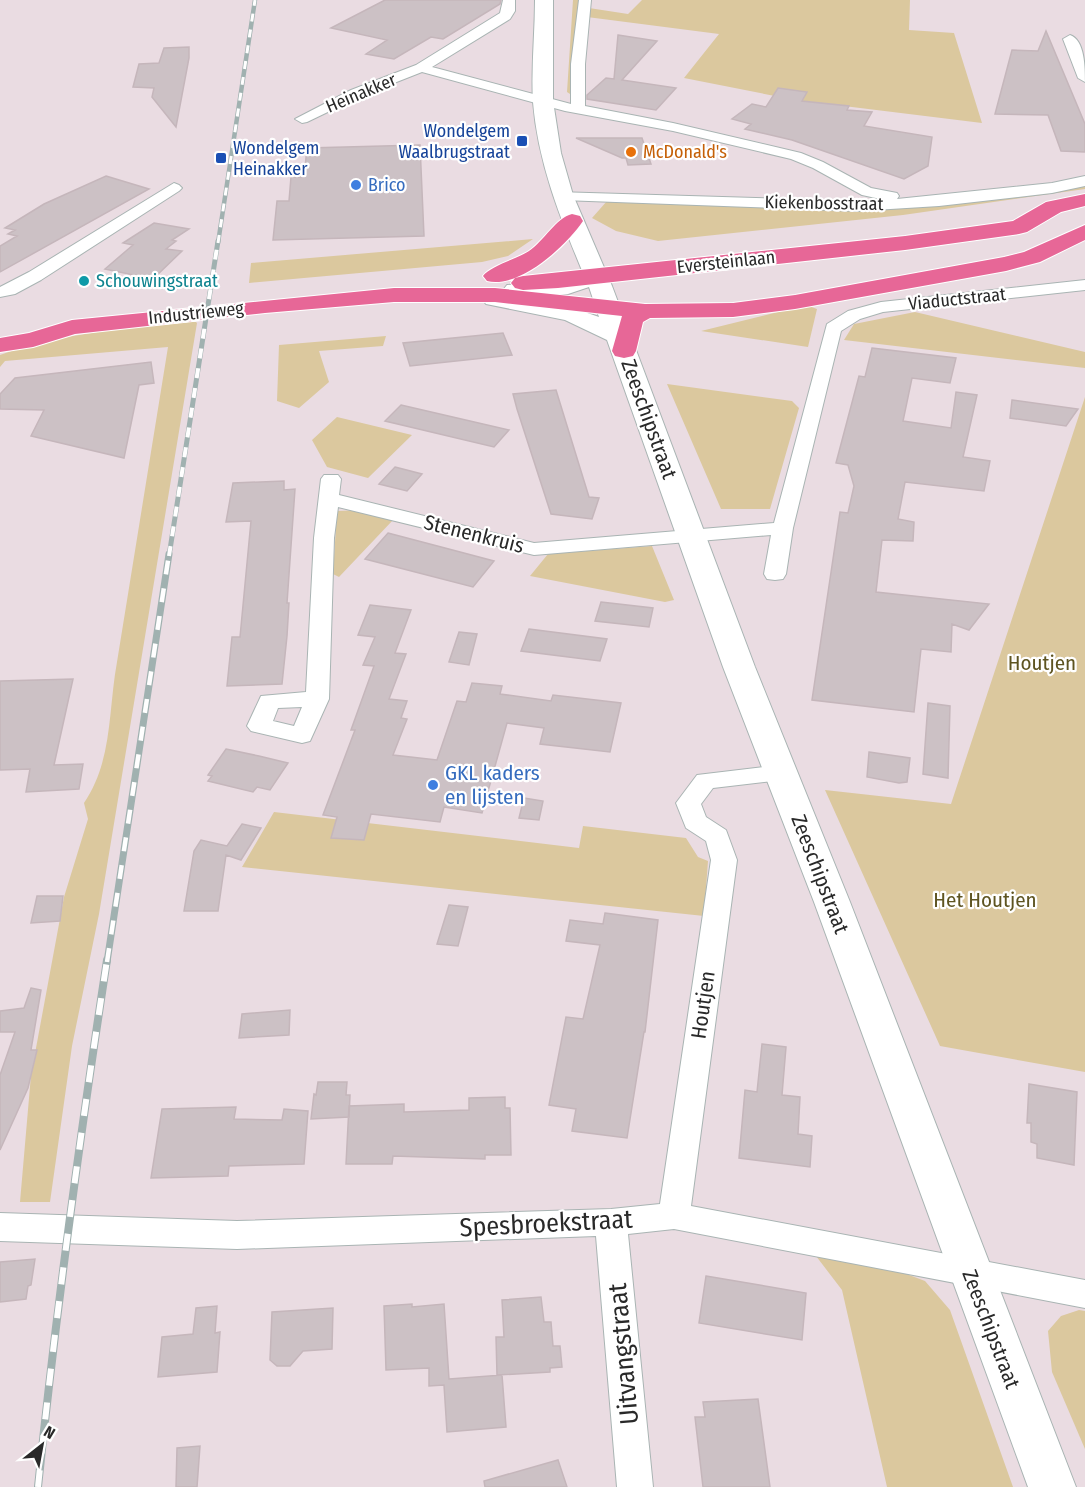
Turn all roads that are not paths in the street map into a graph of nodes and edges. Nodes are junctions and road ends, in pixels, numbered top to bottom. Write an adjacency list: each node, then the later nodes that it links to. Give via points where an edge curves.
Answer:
1 (509, 0): 5 (street, Heinakker, via 505,16)
2 (544, 0): 7 (main road, Zeeschipstraat)
3 (585, 0): 8 (street)
4 (1070, 39): 6 (street)
5 (421, 68): 7 (street, Heinakker); 9 (street, Heinakker)
6 (1085, 78)
7 (543, 100): 8 (street, Heinakker); 12 (main road, Zeeschipstraat)
8 (578, 109): 14 (street, Heinakker, via 796,156 867,192)
9 (302, 118)
10 (1085, 181): 14 (street, Kiekenbosstraat)
11 (174, 188): 21 (street, via 28,280)
12 (562, 195): 14 (street, Kiekenbosstraat, via 858,206); 15 (main road, Zeeschipstraat)
13 (1085, 200): 17 (highway, Eversteinlaan, via 1054,207 1019,227 904,243)
14 (916, 202)
15 (572, 220): 17 (main road, Zeeschipstraat); 18 (highway, via 539,257)
16 (1085, 232): 24 (highway, Industrieweg, via 1032,257 970,272 733,310)
17 (592, 268): 18 (highway, Eversteinlaan, via 522,283); 22 (main road, via 568,287); 23 (main road, Zeeschipstraat)
18 (477, 282): 19 (highway, Eversteinlaan)
19 (360, 283): 25 (highway, Industrieweg, via 59,314)
20 (1085, 285): 28 (street, Viaductstraat, via 881,307 854,315 833,328)
21 (0, 291)
22 (454, 294): 23 (highway, Industrieweg); 26 (main road, via 571,314 602,326); 27 (highway, Industrieweg, via 265,306 72,327 33,340)
23 (608, 308): 24 (highway, Industrieweg); 26 (main road, Zeeschipstraat)
24 (645, 312): 26 (highway, via 632,318)
25 (0, 326)
26 (621, 343): 29 (main road, Zeeschipstraat)
27 (0, 345)
28 (783, 528): 29 (street); 30 (street)
29 (693, 536): 31 (street, Stenenkruis, via 534,549 330,489); 32 (main road, Zeeschipstraat)
30 (775, 574)
31 (317, 699)
32 (781, 773): 33 (street, Houtjen, via 706,782 688,803 695,822 717,836 724,860); 36 (main road, Zeeschipstraat)
33 (674, 1216): 34 (street, Spesbroekstraat); 36 (street, Spesbroekstraat)
34 (611, 1222): 35 (street, Spesbroekstraat, via 230,1235); 38 (street, Uitvangstraat)
35 (0, 1227)
36 (969, 1271): 37 (street, Spesbroekstraat); 39 (main road, Zeeschipstraat)
37 (1085, 1294)
38 (635, 1487)
39 (1052, 1487)

